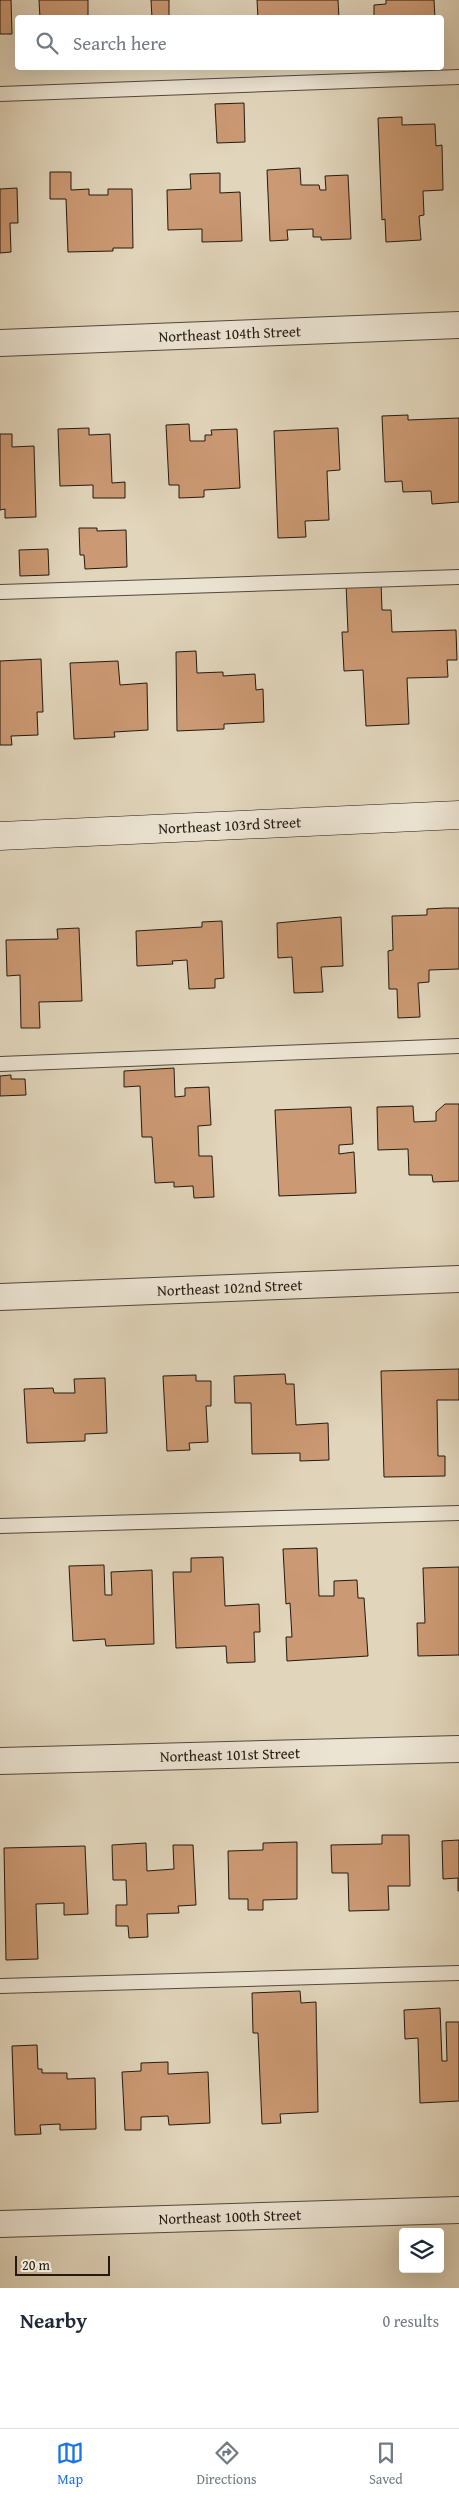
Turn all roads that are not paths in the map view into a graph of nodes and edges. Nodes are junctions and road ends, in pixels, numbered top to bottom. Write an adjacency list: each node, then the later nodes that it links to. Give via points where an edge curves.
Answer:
1 (459, 77): 2 (lane)
2 (0, 94)
3 (459, 325): 4 (street, Northeast 104th Street)
4 (0, 344)
5 (459, 577): 6 (lane)
6 (0, 592)
7 (459, 815): 8 (main road, Northeast 103rd Street)
8 (0, 836)
9 (459, 1046): 10 (lane)
10 (0, 1064)
11 (459, 1279): 12 (street, Northeast 102nd Street)
12 (0, 1297)
13 (459, 1513): 14 (lane)
14 (0, 1526)
15 (459, 1749): 16 (street, Northeast 101st Street)
16 (0, 1761)
17 (459, 1973): 18 (lane)
18 (0, 1986)
19 (459, 2210): 20 (street, Northeast 100th Street)
20 (0, 2224)

